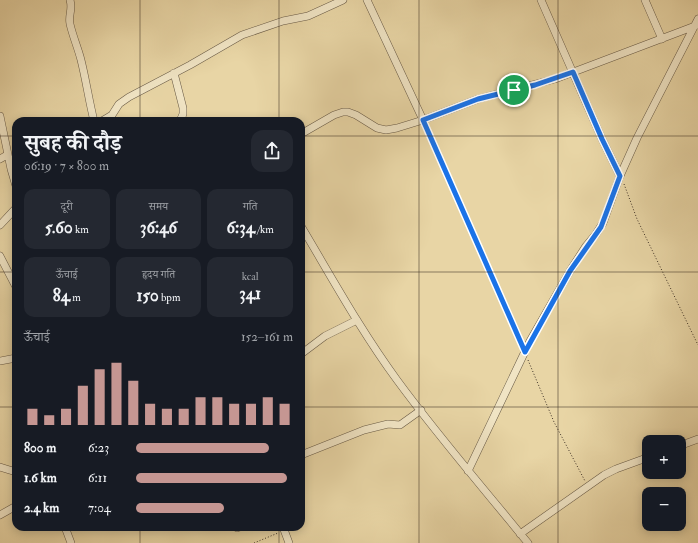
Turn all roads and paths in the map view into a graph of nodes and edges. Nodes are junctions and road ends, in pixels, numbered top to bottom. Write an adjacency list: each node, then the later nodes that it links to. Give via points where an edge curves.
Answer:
1 (70, 0): 10 (street, via 70,22 82,61)
2 (343, 0): 9 (street, via 308,16 283,21 242,35)
3 (367, 0): 14 (street)
4 (541, 0): 8 (street)
5 (644, 0): 7 (street)
6 (696, 24): 7 (street); 19 (street)
7 (662, 39): 8 (street)
8 (573, 72): 14 (street, via 535,85 478,99); 19 (street)
9 (174, 73): 11 (street, via 123,101); 12 (street, via 183,108)
10 (93, 117)
11 (109, 117)
12 (182, 117)
13 (0, 119): 16 (street)
14 (423, 120): 15 (street, via 386,130 377,128 356,115 343,112); 28 (path)
15 (305, 132)
16 (8, 155): 17 (street); 18 (street)
17 (0, 159)
18 (12, 170)
19 (620, 176): 26 (path, via 637,219); 28 (street, via 601,227 570,271)
20 (12, 212): 21 (street)
21 (0, 225)
22 (305, 233): 25 (street)
23 (0, 256): 24 (street)
24 (12, 279)
25 (357, 320): 27 (street, via 325,336); 31 (street)
26 (698, 345)
27 (305, 351)
28 (525, 352): 38 (street); 39 (path, via 554,422)
29 (12, 359): 30 (street)
30 (0, 361)
31 (421, 410): 34 (street, via 400,425 388,424 360,431); 38 (street)
32 (698, 439): 33 (street)
33 (686, 443)
34 (305, 453)
35 (642, 460): 39 (street, via 616,469)
36 (0, 467): 37 (street)
37 (12, 471)
38 (468, 471): 45 (street)
39 (588, 486): 45 (street)
40 (12, 508): 41 (street)
41 (0, 515)
42 (66, 531): 46 (street)
43 (280, 531): 47 (path)
44 (285, 531): 48 (street)
45 (520, 534): 49 (street)
46 (71, 543)
47 (254, 543)
48 (289, 543)
49 (528, 543)

